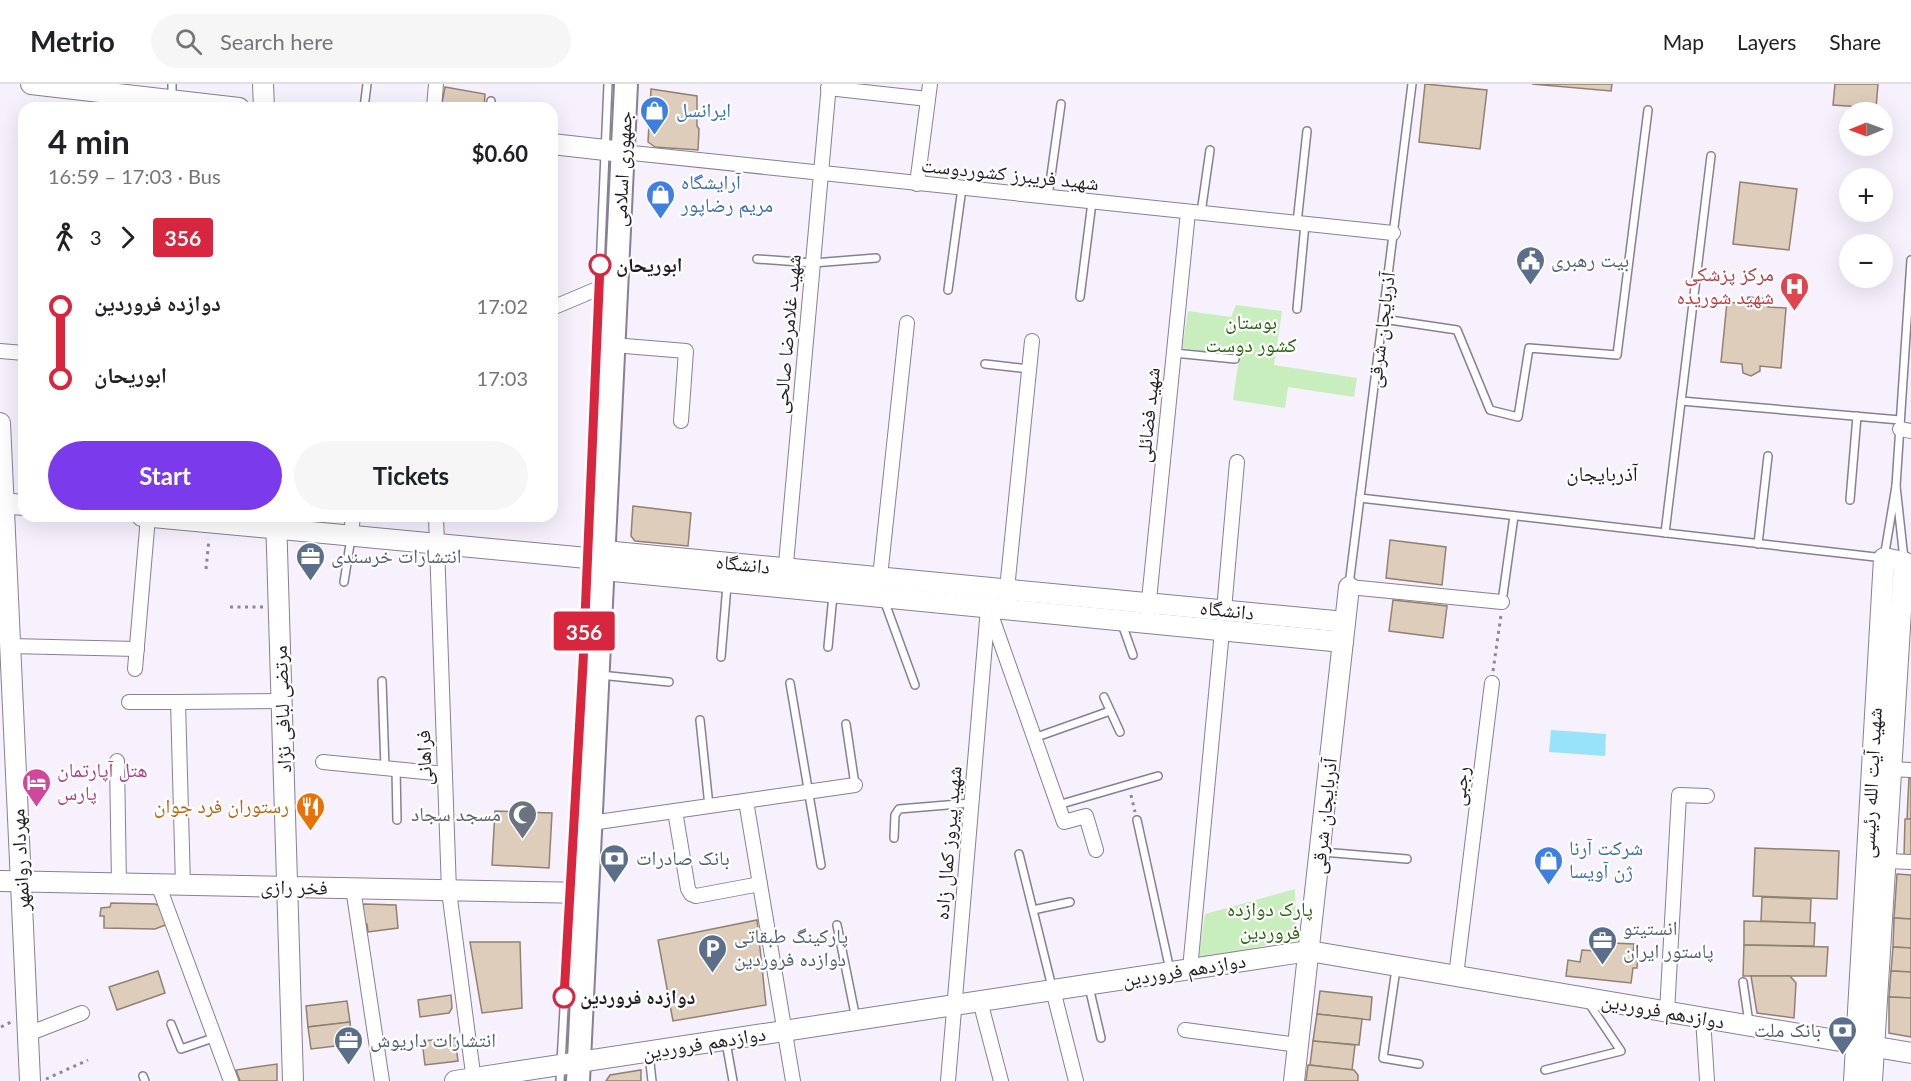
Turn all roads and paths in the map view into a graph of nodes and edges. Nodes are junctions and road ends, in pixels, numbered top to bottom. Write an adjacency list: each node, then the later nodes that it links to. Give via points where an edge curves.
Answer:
1 (263, 84): 14 (main road)
2 (367, 84): 15 (lane)
3 (436, 84): 16 (street)
4 (608, 84): 22 (lane)
5 (626, 84): 22 (main road, جمهوری اسلامی)
6 (930, 84): 11 (street)
7 (1412, 84): 31 (lane, آذربایجان شرقی)
8 (43, 85): 12 (main road)
9 (829, 86): 11 (street); 24 (street, شهید غلامرضا صالحی)
10 (180, 99): 12 (main road); 13 (main road)
11 (928, 99): 25 (street)
12 (126, 101)
13 (200, 102)
14 (264, 102)
15 (365, 102)
16 (434, 102)
17 (1061, 104): 27 (lane)
18 (1648, 110): 41 (lane, via 1617,355 1529,348 1518,417 1490,410 1457,330)
19 (1307, 130): 30 (lane)
20 (558, 145): 22 (main road)
21 (1210, 150): 29 (lane)
22 (614, 151): 24 (street, شهید فریبرز کشوردوست); 36 (main road, جمهوری اسلامی)
23 (1711, 156): 51 (lane)
24 (821, 173): 25 (street, شهید فریبرز کشوردوست); 35 (street, شهید غلامرضا صالحی)
25 (917, 184): 26 (street, شهید فریبرز کشوردوست)
26 (962, 188): 27 (street, شهید فریبرز کشوردوست); 37 (lane)
27 (1047, 197): 28 (street, شهید فریبرز کشوردوست)
28 (1092, 202): 29 (street, شهید فریبرز کشوردوست); 38 (lane)
29 (1195, 212): 30 (street, شهید فریبرز کشوردوست); 47 (street, شهید فضائلی)
30 (1301, 224): 31 (street, شهید فریبرز کشوردوست); 40 (lane)
31 (1393, 233): 41 (lane, آذربایجان شرقی)
32 (876, 258): 35 (lane)
33 (757, 259): 35 (lane)
34 (1911, 260): 55 (lane, شهید آیت الله رئیسی)
35 (813, 263): 75 (street, شهید غلامرضا صالحی)
36 (607, 285): 39 (street); 44 (main road, جمهوری اسلامی); 73 (lane)
37 (948, 290)
38 (1080, 297)
39 (558, 305)
40 (1297, 309)
41 (1383, 319): 59 (lane, آذربایجان شرقی)
42 (907, 323): 79 (street)
43 (1032, 341): 50 (street)
44 (614, 345): 53 (street, via 686,351); 73 (main road, جمهوری اسلامی)
45 (0, 351): 46 (street)
46 (18, 352)
47 (1174, 353): 48 (lane); 88 (street, شهید فضائلی)
48 (1235, 359)
49 (985, 364): 50 (lane)
50 (1029, 369): 83 (street)
51 (1681, 401): 52 (lane); 69 (lane)
52 (1857, 416): 55 (lane); 60 (lane)
53 (681, 421)
54 (0, 423): 61 (main road, مهرداد روانمهر)
55 (1904, 427): 58 (lane, شهید آیت الله رئیسی)
56 (1768, 456): 71 (lane)
57 (1237, 462): 92 (street)
58 (1896, 486): 72 (lane, شهید آیت الله رئیسی); 74 (lane, شهید آیت الله رئیسی)
59 (1360, 498): 63 (lane); 81 (lane, آذربایجان شرقی)
60 (1850, 500)
61 (2, 503): 62 (main road); 98 (main road, مهرداد روانمهر)
62 (18, 504)
63 (1514, 516): 69 (lane); 87 (lane)
64 (148, 522): 100 (street)
65 (210, 522): 66 (main road, دانشگاه); 76 (path)
66 (276, 522): 68 (main road, دانشگاه); 90 (main road, مرتضی لبافی نژاد)
67 (436, 522): 70 (street, فراهانی)
68 (352, 526): 70 (main road, دانشگاه); 80 (lane)
69 (1665, 533): 71 (lane)
70 (435, 543): 73 (main road, دانشگاه); 124 (street, فراهانی)
71 (1758, 544): 72 (lane)
72 (1884, 558): 74 (main road); 182 (main road, شهید آیت الله رئیسی)
73 (598, 559): 77 (main road, دانشگاه); 104 (main road, جمهوری اسلامی); 155 (lane)
74 (1908, 562): 122 (main road, شهید آیت الله رئیسی)
75 (786, 568): 77 (main road, دانشگاه); 78 (main road, دانشگاه); 82 (street, شهید غلامرضا صالحی)
76 (206, 569)
77 (728, 572): 82 (main road, دانشگاه); 102 (lane)
78 (835, 573): 79 (main road, دانشگاه); 84 (lane)
79 (880, 577): 83 (main road, دانشگاه); 85 (main road)
80 (344, 582)
81 (1349, 586): 87 (street); 94 (main road, آذربایجان شرقی)
82 (784, 588): 84 (main road, دانشگاه)
83 (998, 588): 86 (main road, دانشگاه); 91 (main road)
84 (833, 592): 85 (main road, دانشگاه); 99 (lane)
85 (883, 597): 91 (main road, دانشگاه); 109 (lane)
86 (1115, 600): 88 (main road, دانشگاه); 93 (lane)
87 (1502, 602): 108 (path)
88 (1148, 603): 92 (main road, دانشگاه); 95 (street, شهید فضائلی)
89 (230, 607): 90 (path)
90 (279, 608): 111 (main road, مرتضی لبافی نژاد)
91 (996, 608): 93 (main road, دانشگاه); 118 (street); 131 (street, شهید پیروز کمال زاده)
92 (1224, 610): 94 (main road, دانشگاه); 96 (main road)
93 (1121, 621): 95 (main road, دانشگاه); 101 (lane)
94 (1345, 622): 97 (main road, آذربایجان شرقی)
95 (1147, 623): 96 (main road, دانشگاه)
96 (1222, 631): 97 (main road, دانشگاه); 161 (street)
97 (1343, 642): 140 (main road, آذربایجان شرقی)
98 (10, 646): 100 (street); 147 (main road, مهرداد روانمهر)
99 (828, 647)
100 (137, 649): 103 (street)
101 (1133, 655)
102 (721, 657)
103 (135, 669)
104 (598, 675): 106 (lane); 137 (main road, جمهوری اسلامی)
105 (382, 681): 121 (lane)
106 (669, 682)
107 (790, 682): 128 (lane)
108 (1492, 683): 162 (street, رجبی)
109 (915, 685)
110 (1104, 697): 114 (lane)
111 (282, 701): 113 (street); 152 (main road, مرتضی لبافی نژاد)
112 (129, 702): 113 (street)
113 (178, 702): 151 (street)
114 (1110, 711): 117 (lane); 118 (lane)
115 (700, 720): 132 (lane)
116 (846, 724): 127 (lane)
117 (1120, 732)
118 (1034, 738): 133 (street)
119 (117, 761): 148 (street)
120 (323, 762): 121 (street)
121 (390, 768): 124 (street); 135 (lane)
122 (1891, 769): 123 (street); 143 (main road, شهید آیت الله رئیسی)
123 (1911, 770)
124 (445, 774): 154 (street, فراهانی)
125 (1158, 776): 126 (lane)
126 (1129, 784): 133 (lane); 136 (path)
127 (855, 785): 128 (street)
128 (808, 792): 130 (street); 145 (lane)
129 (1707, 796): 169 (street, via 1679,795)
130 (746, 801): 132 (street); 150 (street)
131 (971, 803): 138 (lane, via 898,809); 168 (street, شهید پیروز کمال زاده)
132 (709, 806): 134 (street)
133 (1058, 806): 139 (street, via 1064,822 1086,816)
134 (675, 811): 137 (street); 150 (street, via 691,894)
135 (398, 820)
136 (1137, 820): 161 (lane)
137 (591, 823): 155 (main road, جمهوری اسلامی)
138 (894, 838)
139 (1096, 850)
140 (1320, 852): 142 (lane); 159 (main road, آذربایجان شرقی)
141 (1019, 854): 157 (lane)
142 (1407, 860)
143 (1886, 861): 144 (street); 182 (main road, شهید آیت الله رئیسی)
144 (1911, 862)
145 (821, 865)
146 (0, 881): 147 (main road, فخر رازی)
147 (21, 881): 148 (main road, فخر رازی); 177 (main road, مهرداد روانمهر)
148 (119, 883): 149 (main road, فخر رازی)
149 (158, 884): 151 (main road, فخر رازی); 178 (street)
150 (760, 884): 176 (street)
151 (183, 885): 152 (main road, فخر رازی)
152 (287, 887): 153 (main road, فخر رازی); 193 (main road, مرتضی لبافی نژاد)
153 (353, 888): 154 (main road, فخر رازی); 194 (street)
154 (449, 891): 155 (main road, فخر رازی); 189 (street, فراهانی)
155 (578, 893): 188 (main road, جمهوری اسلامی)
156 (1070, 902): 157 (lane)
157 (1033, 910): 165 (lane)
158 (837, 925): 172 (lane)
159 (1309, 951): 160 (main road, دوازدهم فروردین); 161 (main road, دوازدهم فروردین); 181 (main road, آذربایجان شرقی)
160 (1396, 966): 162 (main road, دوازدهم فروردین); 186 (lane, via 1383,1058)
161 (1180, 970): 164 (main road, دوازدهم فروردین)
162 (1456, 976): 166 (main road, دوازدهم فروردین)
163 (1743, 982): 174 (lane)
164 (1088, 984): 165 (main road, دوازدهم فروردین); 179 (lane)
165 (1053, 990): 167 (main road, دوازدهم فروردین); 200 (street)
166 (1585, 998): 169 (main road, دوازدهم فروردین); 187 (lane, via 1621,1051)
167 (980, 1001): 168 (main road, دوازدهم فروردین); 199 (street)
168 (954, 1005): 172 (main road, دوازدهم فروردین); 198 (street, شهید پیروز کمال زاده)
169 (1667, 1012): 171 (main road, دوازدهم فروردین)
170 (82, 1013): 177 (street)
171 (1703, 1018): 174 (main road, دوازدهم فروردین); 202 (street)
172 (856, 1020): 176 (main road, دوازدهم فروردین)
173 (171, 1024): 178 (lane, via 181,1049)
174 (1750, 1026): 182 (main road, دوازدهم فروردین)
175 (1185, 1030): 181 (street)
176 (784, 1031): 180 (main road, دوازدهم فروردین); 197 (street)
177 (27, 1034): 190 (main road, مهرداد روانمهر)
178 (216, 1037): 192 (street)
179 (1101, 1038)
180 (725, 1040): 183 (main road, دوازدهم فروردین); 196 (lane)
181 (1298, 1045): 201 (main road, آذربایجان شرقی)
182 (1865, 1045): 184 (main road, دوازدهم فروردین); 203 (main road, شهید آیت الله رئیسی); 204 (main road, شهید آیت الله رئیسی)
183 (649, 1052): 188 (main road, دوازدهم فروردین); 195 (lane)
184 (1911, 1053)
185 (88, 1060): 191 (path)
186 (1419, 1064)
187 (1545, 1070)
188 (570, 1072): 189 (main road, دوازدهم فروردین)
189 (468, 1080)
190 (30, 1081)
191 (41, 1081)
192 (231, 1081)
193 (293, 1081)
194 (382, 1081)
195 (652, 1081)
196 (733, 1081)
197 (793, 1081)
198 (948, 1081)
199 (1001, 1081)
200 (1076, 1081)
201 (1294, 1081)
202 (1707, 1081)
203 (1854, 1081)
204 (1872, 1081)

